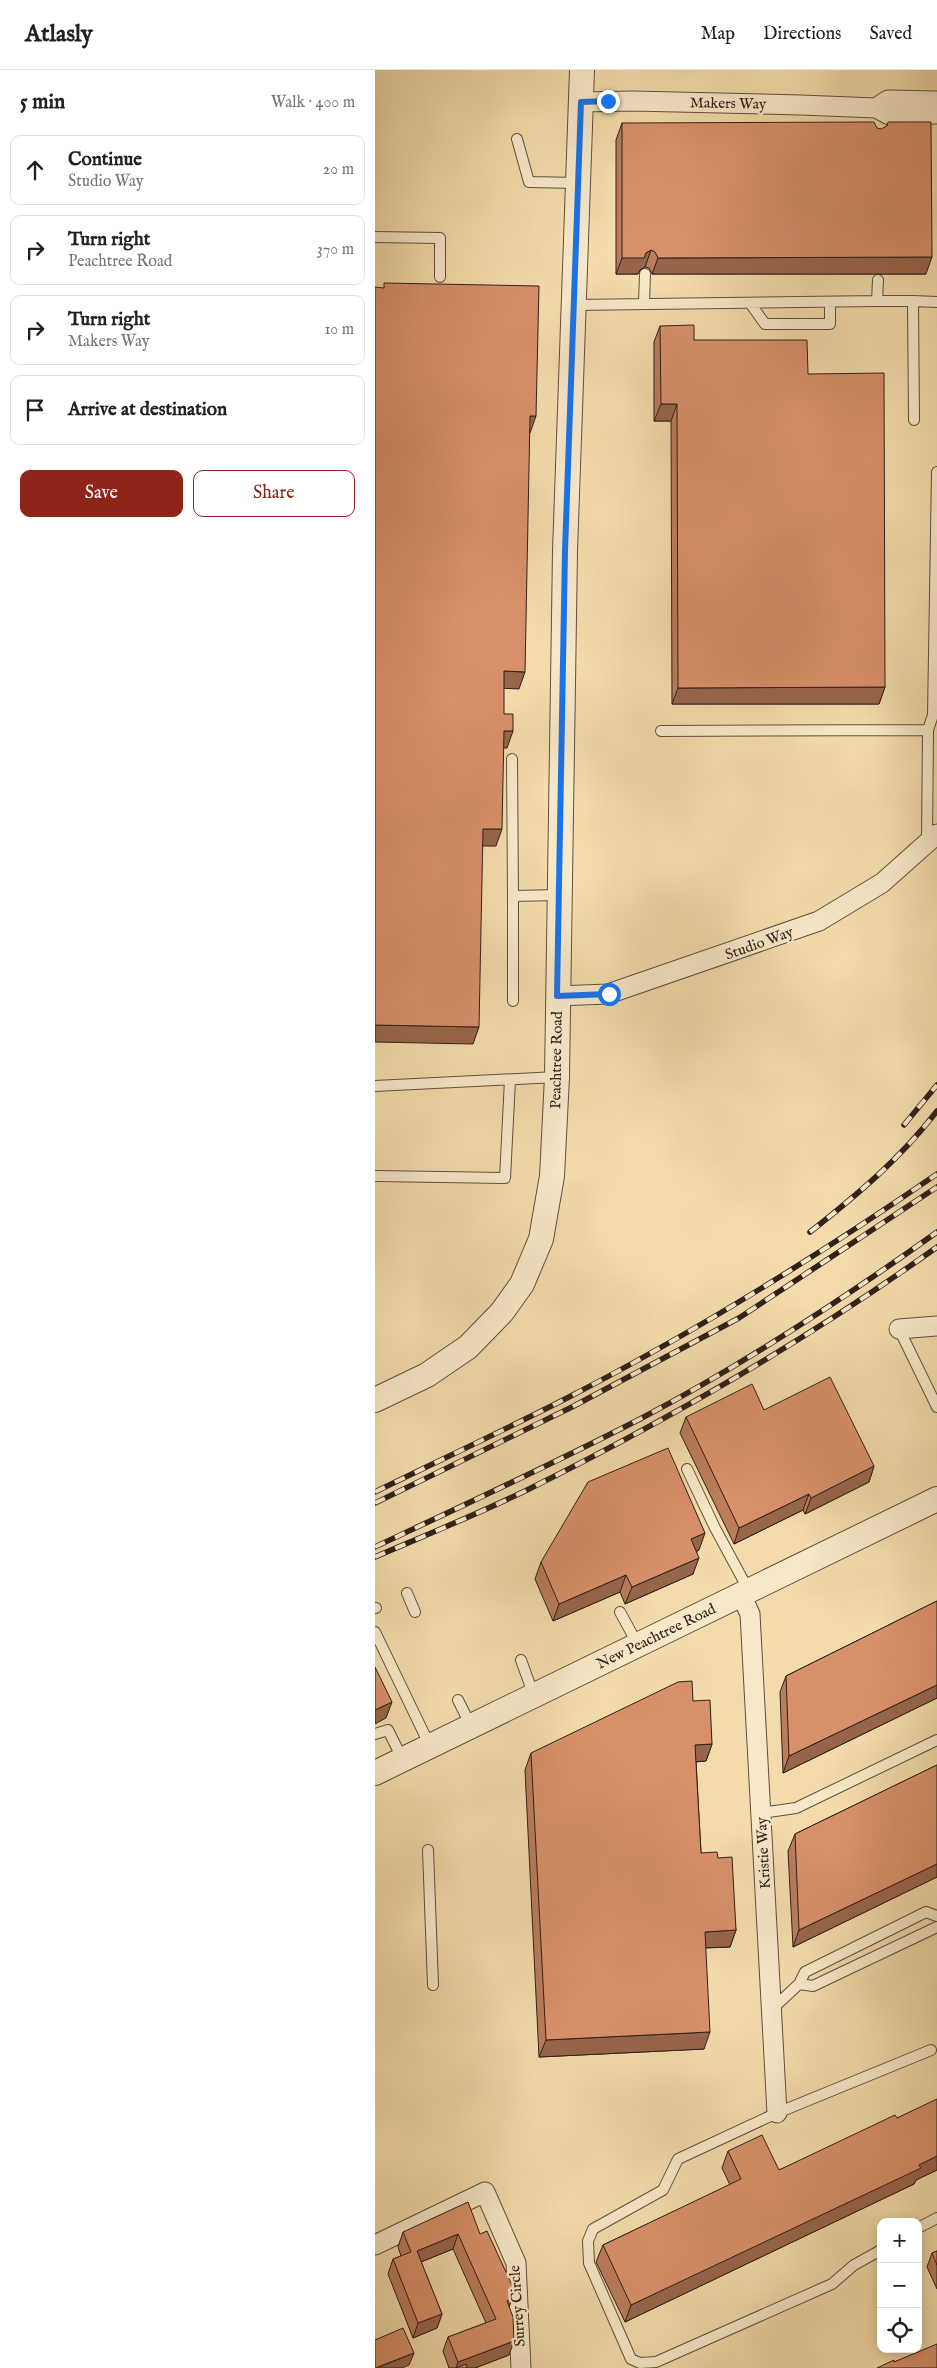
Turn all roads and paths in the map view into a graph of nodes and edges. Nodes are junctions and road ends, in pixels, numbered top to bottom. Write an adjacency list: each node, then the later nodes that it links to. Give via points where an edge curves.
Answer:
1 (582, 70): 3 (street, Peachtree Road)
2 (937, 100): 5 (street, Makers Way, via 888,100)
3 (581, 102): 5 (street, Makers Way, via 633,101); 7 (street, Peachtree Road)
4 (937, 114): 5 (street, Makers Way)
5 (875, 115)
6 (517, 139): 7 (lane, via 529,182)
7 (579, 183): 18 (street, Peachtree Road)
8 (375, 238): 10 (lane, via 440,238)
9 (645, 274): 16 (lane)
10 (440, 277)
11 (878, 280): 12 (lane)
12 (877, 301): 13 (lane); 14 (lane)
13 (913, 301): 15 (lane); 19 (lane)
14 (829, 302): 17 (lane); 17 (lane, via 829,324 765,324)
15 (937, 302)
16 (644, 303): 17 (lane); 18 (lane)
17 (750, 303)
18 (574, 305): 25 (street, Peachtree Road, via 565,551)
19 (914, 420)
20 (937, 472): 21 (lane, via 933,715)
21 (929, 730): 22 (lane); 24 (lane)
22 (661, 731)
23 (512, 759): 26 (lane)
24 (932, 838): 27 (street, Studio Way, via 882,883 819,921 609,994)
25 (559, 895): 26 (lane); 27 (street, Peachtree Road)
26 (513, 896): 28 (lane)
27 (557, 996): 29 (street, Peachtree Road)
28 (513, 1001)
29 (557, 1077): 30 (lane); 35 (street, Peachtree Road, via 552,1176 541,1239 522,1284 502,1312 468,1346 427,1375)
30 (510, 1080): 31 (lane); 32 (lane, via 505,1178)
31 (375, 1086)
32 (375, 1176)
33 (937, 1326): 34 (street)
34 (899, 1329): 36 (lane)
35 (375, 1400)
36 (937, 1407)
37 (687, 1469): 40 (lane)
38 (937, 1499): 40 (street, New Peachtree Road)
39 (407, 1593): 41 (lane)
40 (745, 1593): 44 (street, New Peachtree Road); 54 (street, Kristie Way, via 750,1614)
41 (415, 1612)
42 (620, 1612): 44 (lane)
43 (375, 1632): 51 (lane)
44 (638, 1645): 46 (street, New Peachtree Road)
45 (521, 1660): 46 (lane)
46 (534, 1696): 48 (street, New Peachtree Road)
47 (459, 1700): 48 (lane)
48 (471, 1726): 51 (street, New Peachtree Road)
49 (375, 1734): 52 (lane, via 388,1730)
50 (937, 1740): 54 (lane, via 796,1808)
51 (430, 1746): 52 (street, New Peachtree Road)
52 (403, 1760): 53 (street, New Peachtree Road)
53 (375, 1773)
54 (761, 1813): 60 (street, Kristie Way)
55 (428, 1850): 59 (lane)
56 (937, 1916): 58 (lane, via 926,1912 805,1972)
57 (937, 1927): 58 (lane, via 813,1986)
58 (799, 1984): 60 (lane)
59 (433, 1985)
60 (771, 2009): 62 (street, Kristie Way)
61 (931, 2050): 62 (lane)
62 (777, 2113): 66 (lane, via 678,2159 663,2190 593,2229 588,2241 589,2263 631,2359 639,2364 656,2362 832,2284 854,2265)
63 (937, 2218): 64 (lane)
64 (922, 2226)
65 (375, 2245): 67 (street, Surrey Circle, via 485,2192 516,2263)
66 (877, 2252)
67 (521, 2368)

